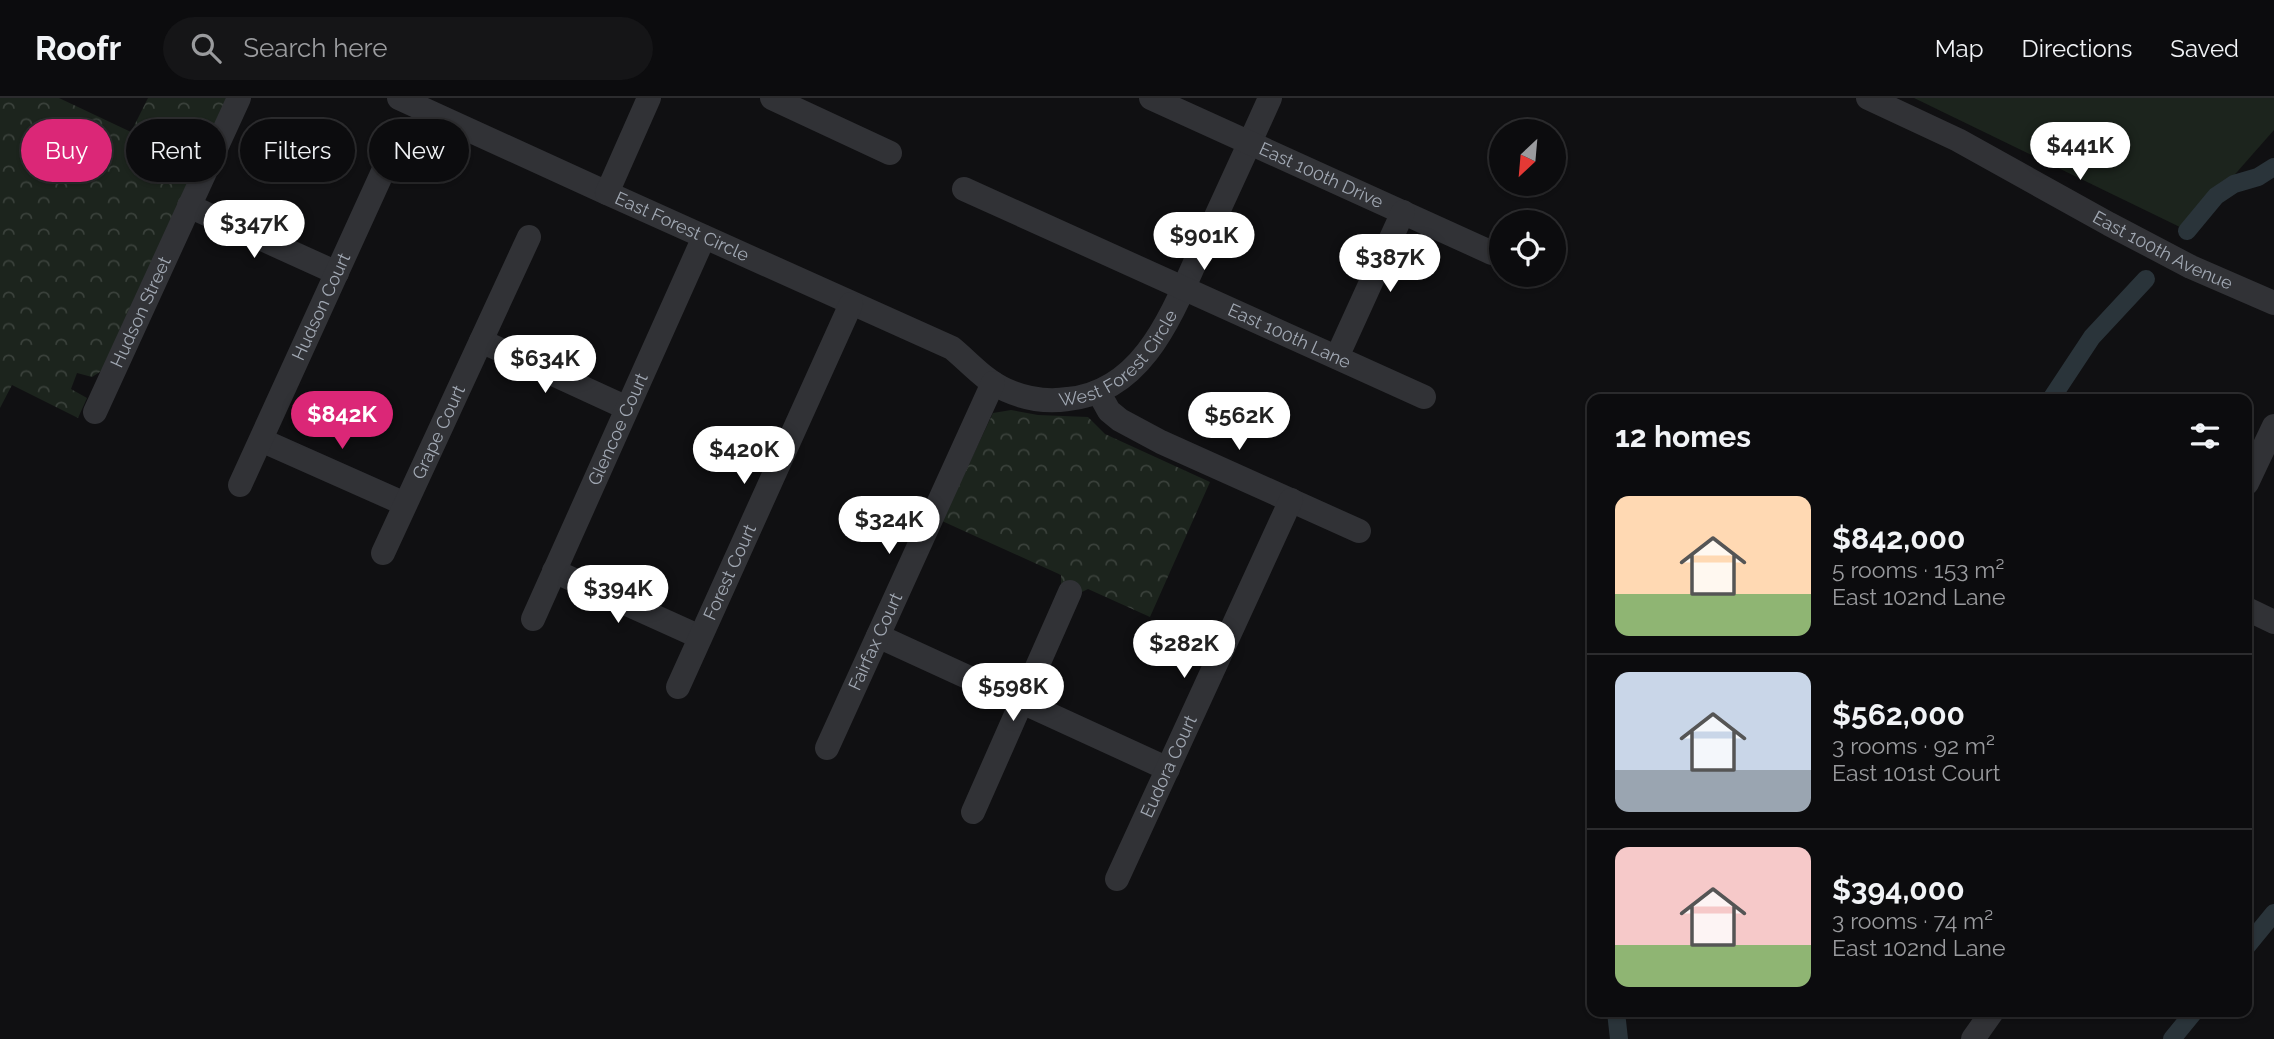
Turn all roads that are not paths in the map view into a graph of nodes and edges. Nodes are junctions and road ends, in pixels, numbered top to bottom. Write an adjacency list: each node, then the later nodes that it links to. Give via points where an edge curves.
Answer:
1 (239, 98): 13 (street, Hudson Street)
2 (399, 98): 12 (street)
3 (649, 98): 12 (street, East Forest Circle)
4 (772, 98): 9 (street)
5 (1152, 98): 8 (street, East 100th Drive)
6 (1270, 98): 8 (street, West Forest Circle)
7 (1868, 98): 20 (street, East 100th Avenue, via 1958,140 2191,267)
8 (1250, 143): 14 (street, East 100th Drive); 19 (street, West Forest Circle)
9 (890, 153)
10 (378, 182): 18 (street, Hudson Court)
11 (964, 189): 19 (street, East 100th Lane)
12 (607, 193): 16 (street, East Forest Circle)
13 (190, 206): 18 (street); 28 (street, Hudson Street)
14 (1403, 212): 17 (street, East 100th Drive); 23 (street)
15 (529, 237): 22 (street, Grape Court)
16 (704, 237): 21 (street, East Forest Circle); 27 (street, Glencoe Court)
17 (1489, 252)
18 (337, 273): 30 (street, Hudson Court)
19 (1183, 287): 23 (street, East 100th Lane); 25 (street, West Forest Circle, via 1151,349 1121,380)
20 (2274, 303)
21 (851, 304): 24 (street, West Forest Circle, via 951,348); 43 (street, Forest Court)
22 (481, 341): 27 (street); 34 (street, Grape Court)
23 (1336, 357): 26 (street, East 100th Lane)
24 (993, 383): 25 (street, West Forest Circle, via 1042,400); 42 (street, Fairfax Court)
25 (1099, 393): 33 (street, via 1109,411 1121,420)
26 (1424, 397)
27 (627, 408): 37 (street, Glencoe Court)
28 (95, 412)
29 (2274, 426): 31 (street)
30 (261, 440): 32 (street, Hudson Court); 34 (street)
31 (2252, 472)
32 (240, 485)
33 (1291, 500): 35 (street); 47 (street, Eudora Court)
34 (405, 504): 36 (street, Grape Court)
35 (1359, 531)
36 (383, 553)
37 (554, 571): 40 (street, Glencoe Court); 43 (street)
38 (1070, 592): 45 (street)
39 (2252, 611): 41 (street)
40 (533, 619)
41 (2274, 622)
42 (878, 636): 45 (street); 46 (street, Fairfax Court)
43 (700, 637): 44 (street, Forest Court)
44 (678, 687)
45 (1021, 702): 47 (street); 48 (street)
46 (827, 748)
47 (1168, 769): 49 (street, Eudora Court)
48 (972, 812)
49 (1117, 879)
50 (1988, 1017): 51 (street)
51 (1973, 1039)

